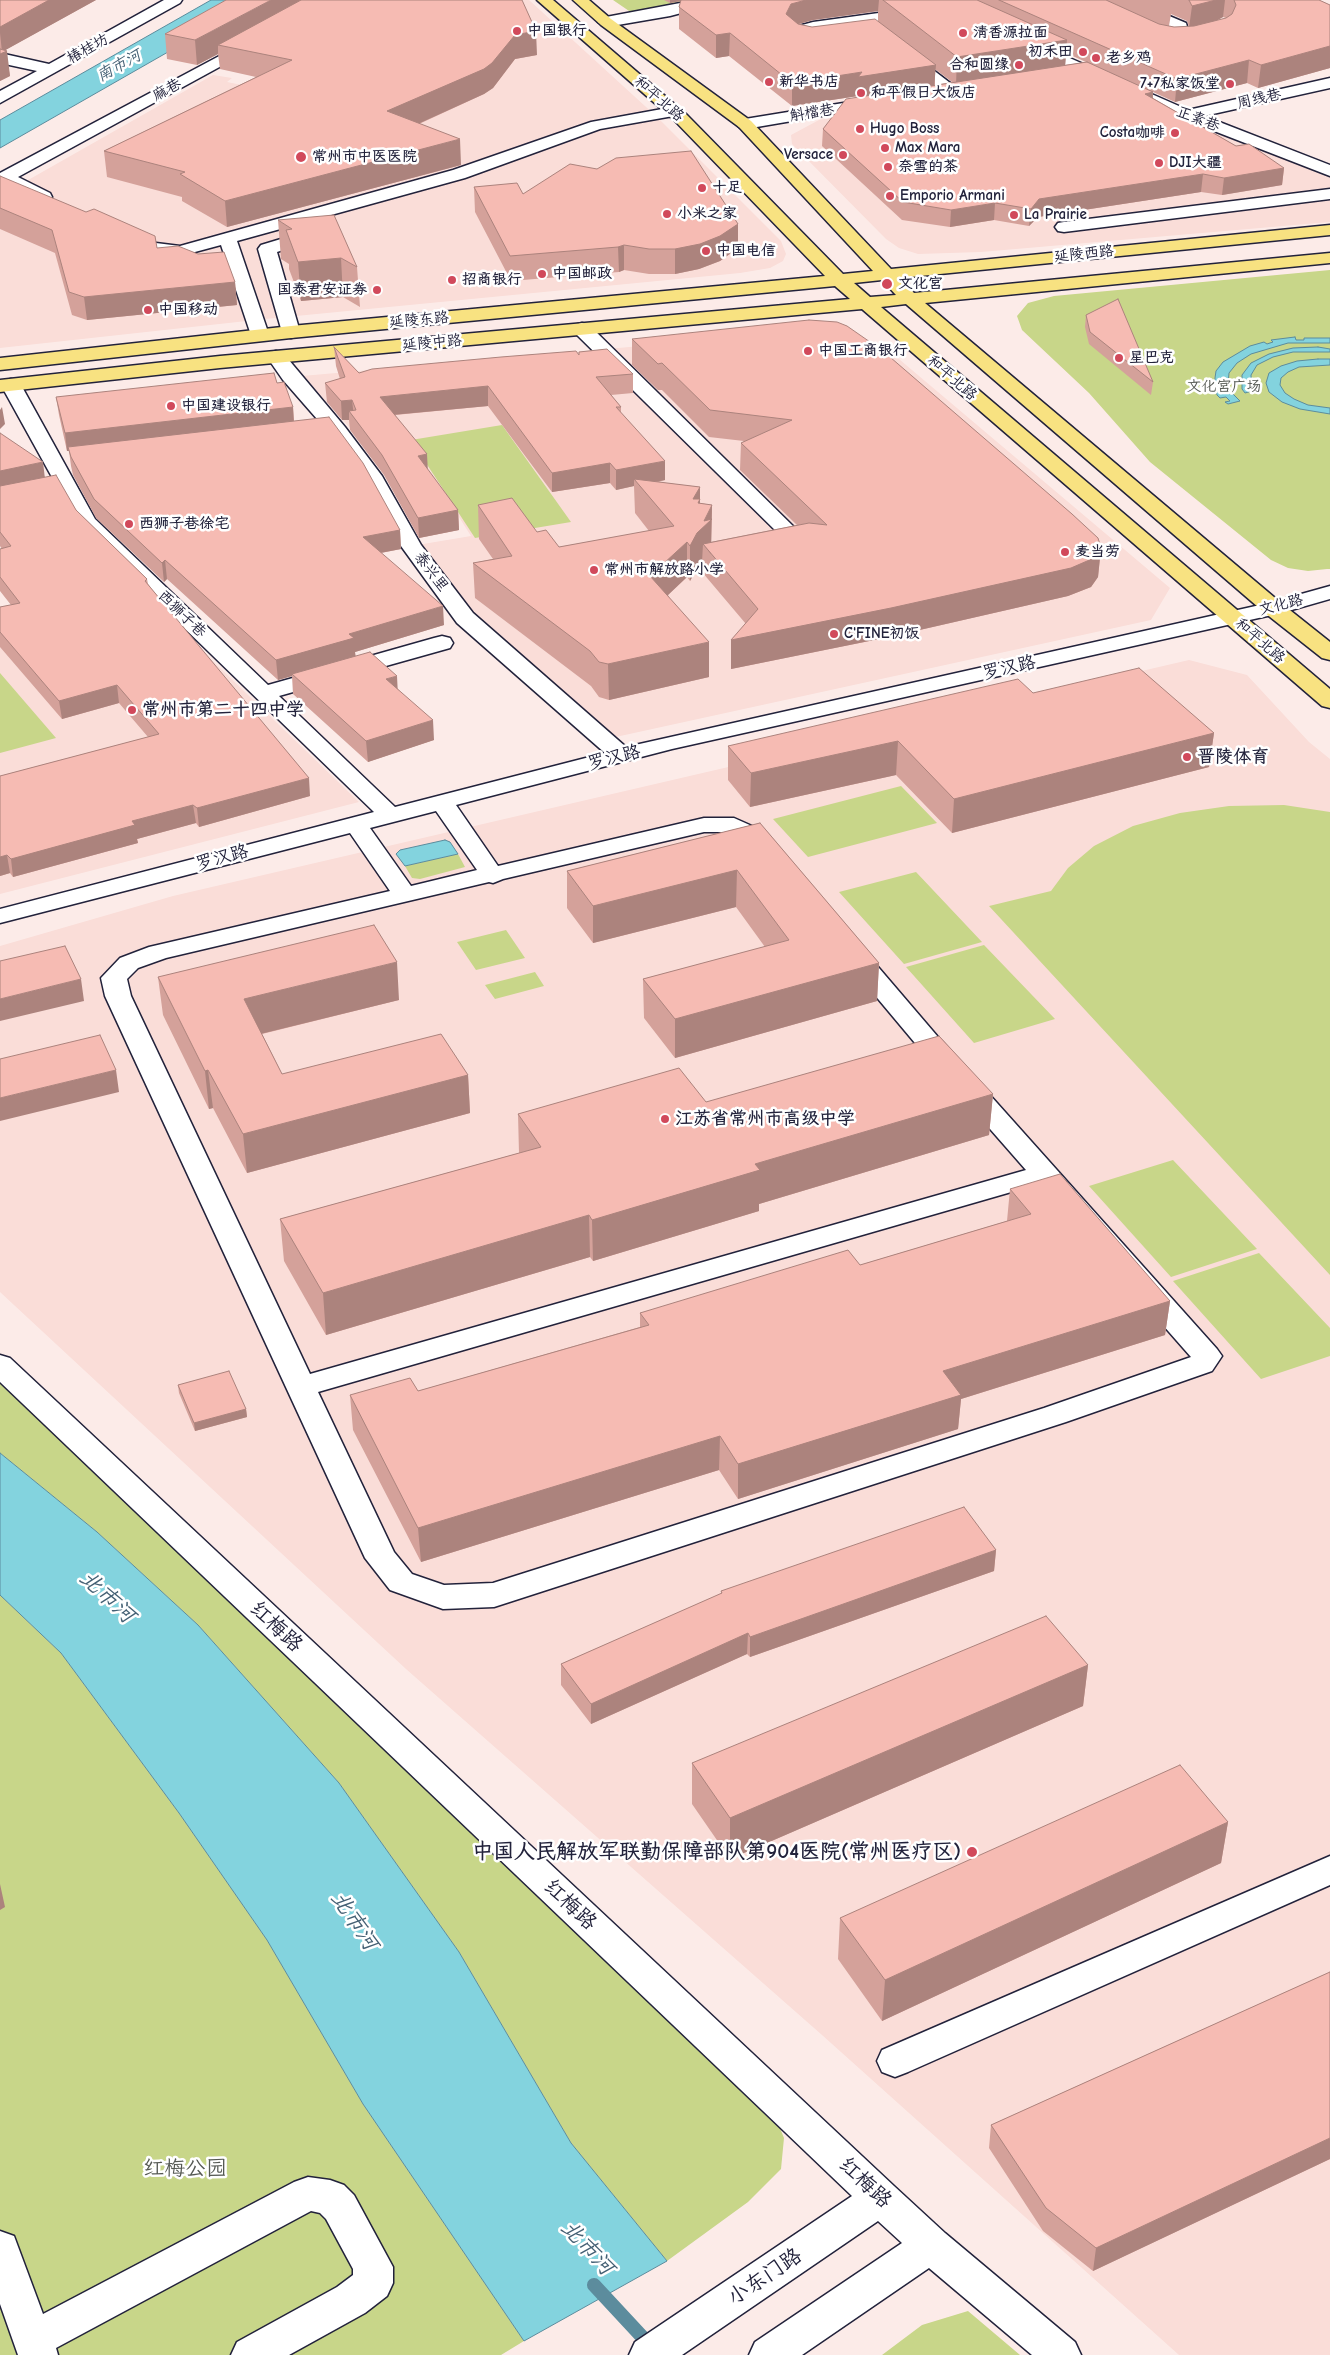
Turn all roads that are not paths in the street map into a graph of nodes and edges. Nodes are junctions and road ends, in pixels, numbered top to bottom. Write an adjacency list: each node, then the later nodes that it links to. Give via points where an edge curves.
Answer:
1 (175, 0): 17 (street, 椿桂坊)
2 (544, 0): 26 (main road, 和平北路)
3 (580, 0): 8 (main road, 和平北路)
4 (714, 0): 8 (street)
5 (1132, 4): 9 (street, via 1181,26)
6 (931, 10): 7 (street)
7 (859, 21): 10 (street); 13 (street, via 796,31 795,36)
8 (606, 22): 28 (main road, 和平北路)
9 (1181, 34)
10 (878, 35)
11 (267, 36): 32 (street, 麻巷)
12 (1018, 40): 18 (street, 正素巷)
13 (812, 44)
14 (893, 47): 22 (street)
15 (0, 58): 17 (street)
16 (1111, 66): 18 (street)
17 (50, 70): 24 (street, 椿桂坊)
18 (1087, 72): 19 (street); 27 (street, 正素巷)
19 (1058, 76)
20 (1330, 83): 27 (street, 周线巷)
21 (971, 89): 22 (street)
22 (952, 92): 23 (street)
23 (927, 96)
24 (0, 98)
25 (893, 101): 28 (street, 斛檔巷)
26 (677, 114): 29 (street); 41 (street, via 597,125 466,172); 45 (main road, 和平北路)
27 (1187, 115): 31 (street, 正素巷)
28 (745, 124): 44 (main road, 和平北路)
29 (614, 138)
30 (567, 153): 37 (street)
31 (1330, 171)
32 (2, 179): 35 (street)
33 (1330, 194): 38 (street)
34 (1330, 200): 36 (street)
35 (57, 203)
36 (1287, 206)
37 (380, 213)
38 (1064, 227)
39 (333, 228): 49 (street, via 267,249)
40 (1330, 230): 44 (main road, 延陵西路)
41 (227, 237): 42 (street, via 180,251 153,249); 50 (street)
42 (136, 241)
43 (1330, 258): 46 (main road, 延陵西路)
44 (886, 276): 45 (main road, 延陵西路); 46 (main road, 和平北路)
45 (839, 280): 47 (main road, 和平北路); 49 (main road, 延陵东路)
46 (909, 298): 47 (main road, 延陵西路); 58 (main road, 和平北路)
47 (865, 303): 48 (main road, 延陵中路); 59 (main road, 和平北路)
48 (582, 329): 51 (main road, 延陵中路); 56 (street)
49 (291, 332): 50 (main road, 延陵东路)
50 (260, 335): 52 (main road, 延陵东路)
51 (276, 357): 53 (main road, 延陵中路); 64 (street, 泰兴里, via 326,430 375,480 411,546 465,618)
52 (0, 364)
53 (5, 386): 55 (street, 西狮子巷)
54 (76, 458): 55 (street)
55 (52, 461): 62 (street, 西狮子巷, via 56,485 86,522)
56 (789, 533)
57 (1330, 592): 58 (street, 文化路)
58 (1273, 608): 59 (street, 文化路); 61 (main road, 和平北路)
59 (1232, 617): 63 (main road, 和平北路); 64 (street, 罗汉路)
60 (442, 643): 62 (street)
61 (1330, 653)
62 (264, 693): 66 (street, 西狮子巷)
63 (1330, 700)
64 (622, 756): 65 (street, 罗汉路)
65 (442, 802): 66 (street, 罗汉路); 68 (street)
66 (390, 815): 67 (street, 罗汉路)
67 (356, 824): 69 (street); 70 (street, 罗汉路)
68 (493, 876): 69 (street); 71 (street, via 704,825 734,825 753,835 928,1042)
69 (406, 896): 73 (street, via 158,952 128,963 114,978 118,996)
70 (1, 916)
71 (1046, 1173): 73 (street); 73 (street, via 1207,1356 1202,1364 1045,1418 494,1595 443,1597 400,1582 381,1558)
72 (0, 1365): 76 (street, 红梅路)
73 (301, 1387)
74 (1330, 1870): 75 (street)
75 (895, 2061)
76 (880, 2198): 77 (street, 红梅路); 82 (street, 小东门路)
77 (931, 2245): 80 (street); 83 (street, 红梅路)
78 (0, 2248): 79 (street)
79 (36, 2347): 81 (street, via 308,2194 330,2197 340,2208 372,2268 373,2282 352,2300)
80 (771, 2354)
81 (251, 2355)
82 (649, 2355)
83 (1061, 2355)

